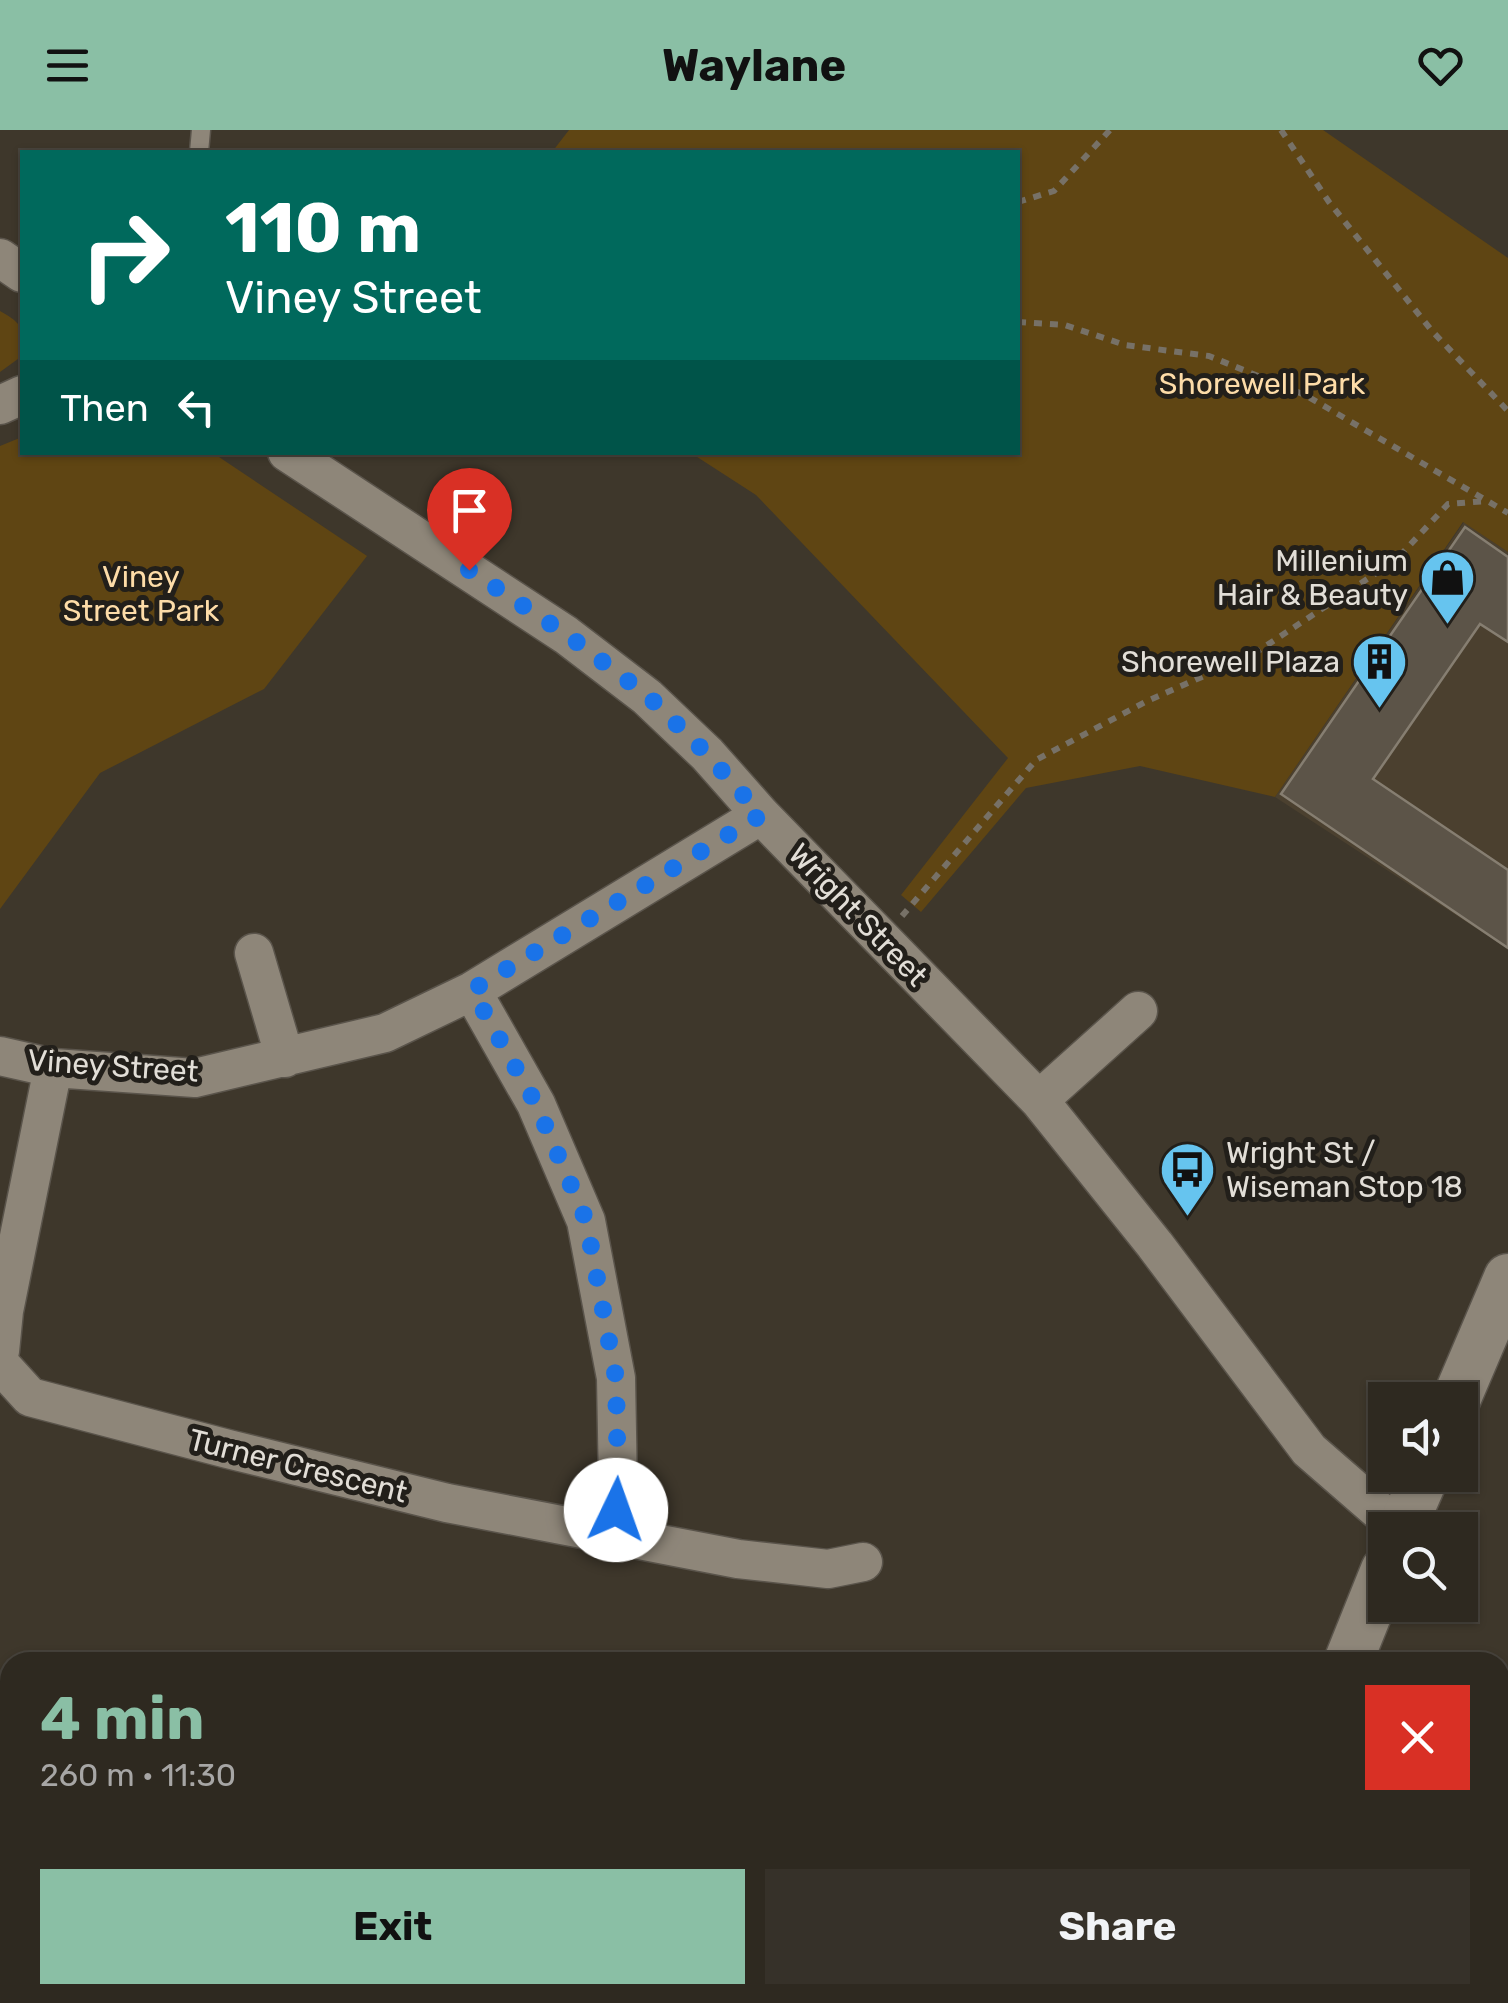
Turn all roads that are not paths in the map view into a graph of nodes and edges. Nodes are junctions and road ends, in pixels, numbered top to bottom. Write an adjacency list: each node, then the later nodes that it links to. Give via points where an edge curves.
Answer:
1 (292, 455): 2 (street, Wright Street, via 498,588 648,696)
2 (761, 815): 4 (street, Viney Street); 9 (street, Wright Street)
3 (254, 953): 7 (street)
4 (472, 990): 7 (street, Viney Street, via 385,1033); 15 (street, via 536,1104 586,1220 616,1378)
5 (1138, 1011): 9 (street)
6 (0, 1056): 8 (street, Viney Street)
7 (286, 1058): 8 (street, Viney Street, via 195,1078)
8 (53, 1068): 11 (street)
9 (1039, 1100): 14 (street, Wright Street, via 1309,1450)
10 (1508, 1278): 13 (street)
11 (0, 1351)
12 (0, 1364): 15 (street, Turner Crescent, via 30,1397 447,1503)
13 (1464, 1382)
14 (1381, 1512)
15 (613, 1533): 16 (street, Turner Crescent, via 828,1569)
16 (863, 1562)
17 (1368, 1612): 18 (street)
18 (1352, 1652)

